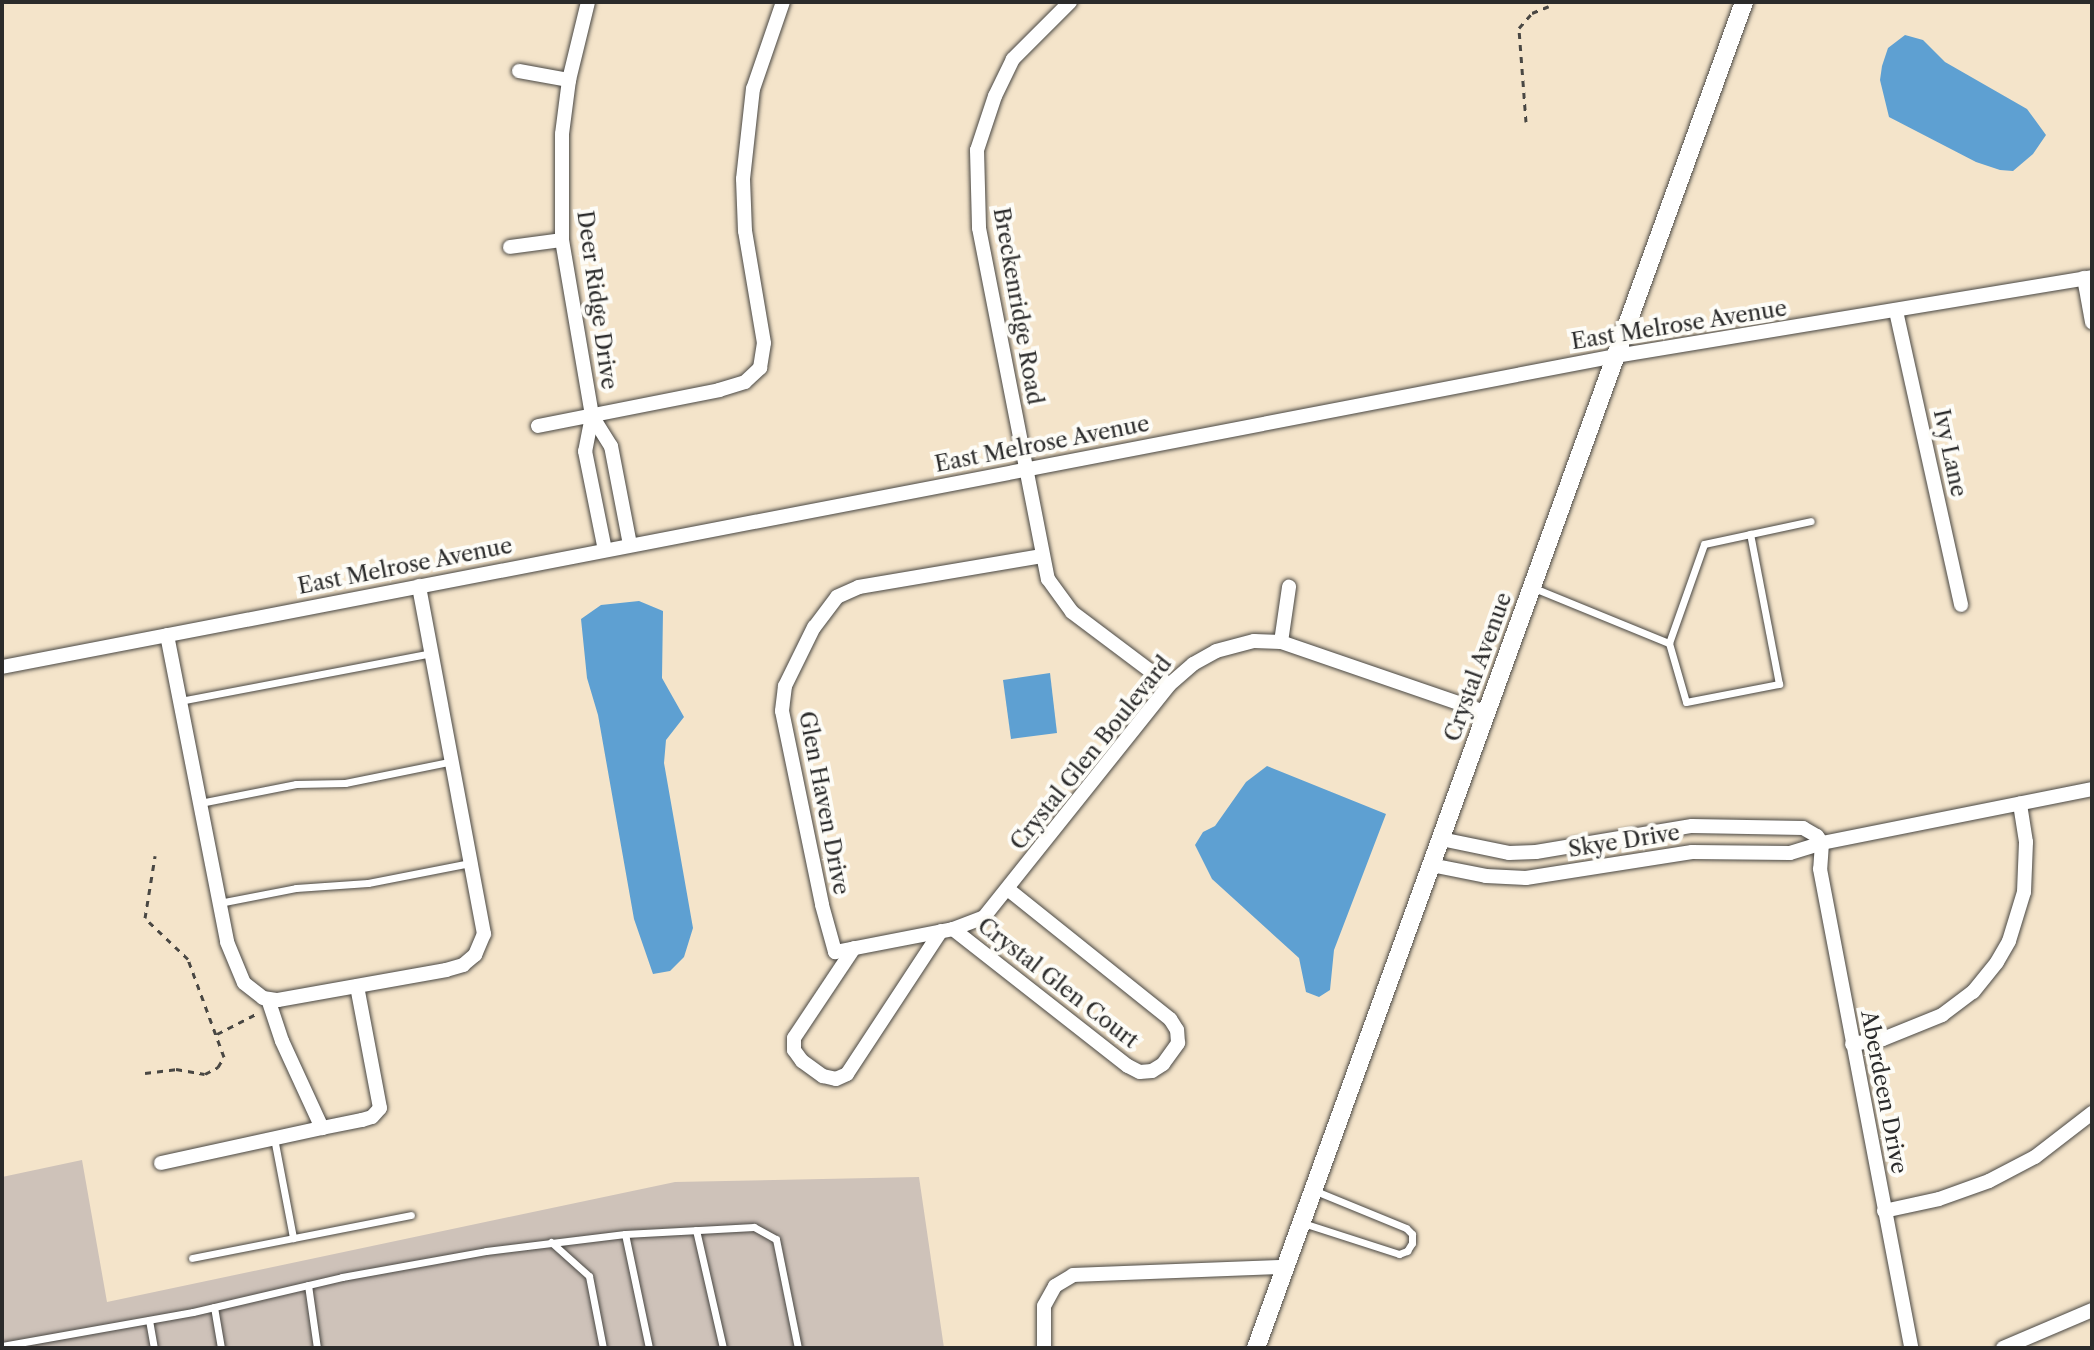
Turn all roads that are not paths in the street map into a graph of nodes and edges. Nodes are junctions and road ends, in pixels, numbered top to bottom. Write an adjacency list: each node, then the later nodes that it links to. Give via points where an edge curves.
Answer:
1 (588, 2): 6 (street, Deer Ridge Drive)
2 (783, 2): 13 (street, via 753,89 743,179 745,231 764,343 760,368 745,382 719,390)
3 (1070, 2): 15 (street, Breckenridge Road, via 1013,59 977,150 979,228)
4 (1744, 2): 12 (street, Crystal Avenue)
5 (519, 71): 6 (street)
6 (569, 80): 7 (street, Deer Ridge Drive, via 562,134)
7 (562, 240): 8 (street); 13 (street, Deer Ridge Drive)
8 (510, 247)
9 (2088, 278): 10 (street, East Melrose Avenue); 11 (street)
10 (1896, 311): 12 (street, East Melrose Avenue); 24 (street, Ivy Lane)
11 (2092, 322)
12 (1616, 356): 15 (street, East Melrose Avenue); 23 (street, Crystal Avenue)
13 (592, 416): 14 (street); 18 (street, Deer Ridge Drive, via 611,446); 19 (street, Deer Ridge Drive, via 585,451)
14 (538, 426)
15 (1026, 469): 18 (street, East Melrose Avenue); 20 (street, Breckenridge Road)
16 (1811, 521): 17 (lane)
17 (1750, 534): 27 (lane, via 1704,544); 27 (lane, via 1779,684 1686,702)
18 (630, 545): 19 (street, East Melrose Avenue)
19 (605, 550): 21 (street, East Melrose Avenue)
20 (1042, 556): 30 (street, Breckenridge Road, via 1062,602); 47 (street, Glen Haven Drive, via 859,587 837,597 814,627 785,686 782,711)
21 (419, 586): 25 (street, East Melrose Avenue); 28 (street)
22 (1289, 587): 26 (street)
23 (1532, 588): 27 (lane); 32 (street, Crystal Avenue)
24 (1961, 605)
25 (167, 635): 29 (street, East Melrose Avenue); 31 (street)
26 (1281, 642): 30 (street, Crystal Glen Boulevard, via 1254,641 1216,651); 32 (street, Crystal Glen Boulevard)
27 (1669, 643)
28 (432, 653): 31 (lane); 33 (street)
29 (2, 667)
30 (1169, 685): 43 (street, Crystal Glen Boulevard)
31 (180, 701): 35 (street)
32 (1487, 713): 38 (street, Crystal Avenue)
33 (453, 761): 35 (lane, via 345,783 296,784); 41 (street)
34 (2092, 789): 36 (street, Skye Drive)
35 (200, 803): 44 (street)
36 (2020, 803): 39 (street, Skye Drive); 50 (street, via 2026,842 2024,892 1997,962 1973,992 1942,1015 1883,1039)
37 (1643, 832): 38 (street, Skye Drive, via 1509,853); 39 (street, Skye Drive, via 1772,826 1811,831); 40 (street)
38 (1441, 839): 42 (street, Crystal Avenue)
39 (1822, 843): 40 (street, Skye Drive, via 1790,853 1692,852); 50 (street, Aberdeen Drive, via 1820,869)
40 (1634, 860): 42 (street, Skye Drive, via 1526,878)
41 (472, 862): 44 (lane, via 368,883 296,888); 48 (street, via 484,934 475,955 446,970)
42 (1431, 865): 55 (street, Crystal Avenue)
43 (1008, 889): 45 (street, Crystal Glen Boulevard, via 984,917); 45 (street, Crystal Glen Court, via 1170,1019 1178,1043 1163,1064 1140,1072 1128,1066)
44 (219, 903): 49 (street, via 235,969 253,993)
45 (947, 930): 46 (street, Crystal Glen Boulevard); 46 (street, via 847,1074 836,1079 802,1061 794,1038)
46 (854, 948): 47 (street, Crystal Glen Boulevard)
47 (835, 952)
48 (357, 986): 49 (street); 52 (street, via 380,1108 372,1117)
49 (269, 1003): 52 (street)
50 (1852, 1044): 56 (street, Aberdeen Drive)
51 (2092, 1113): 56 (street, via 2035,1157 1989,1181)
52 (322, 1128): 53 (street)
53 (274, 1138): 54 (street); 61 (lane)
54 (161, 1163)
55 (1314, 1190): 58 (street, Crystal Avenue); 58 (lane, via 1406,1228 1412,1243 1399,1254)
56 (1884, 1211): 79 (street, Aberdeen Drive)
57 (411, 1215): 61 (lane)
58 (1302, 1223): 64 (street, Crystal Avenue)
59 (696, 1230): 60 (lane); 75 (lane); 76 (lane, via 754,1227 776,1239)
60 (625, 1234): 62 (lane); 74 (lane)
61 (293, 1238): 63 (lane)
62 (551, 1242): 65 (lane); 73 (lane, via 589,1276)
63 (192, 1258)
64 (1285, 1267): 77 (street, via 1073,1275 1055,1286 1044,1306); 78 (street, Crystal Avenue)
65 (308, 1285): 66 (lane); 72 (lane)
66 (214, 1307): 68 (lane); 71 (lane)
67 (2092, 1310): 80 (street)
68 (149, 1320): 69 (lane); 70 (lane)
69 (2, 1346)
70 (154, 1348)
71 (221, 1348)
72 (317, 1348)
73 (603, 1348)
74 (649, 1348)
75 (723, 1348)
76 (798, 1348)
77 (1044, 1348)
78 (1256, 1348)
79 (1911, 1348)
80 (2003, 1348)

